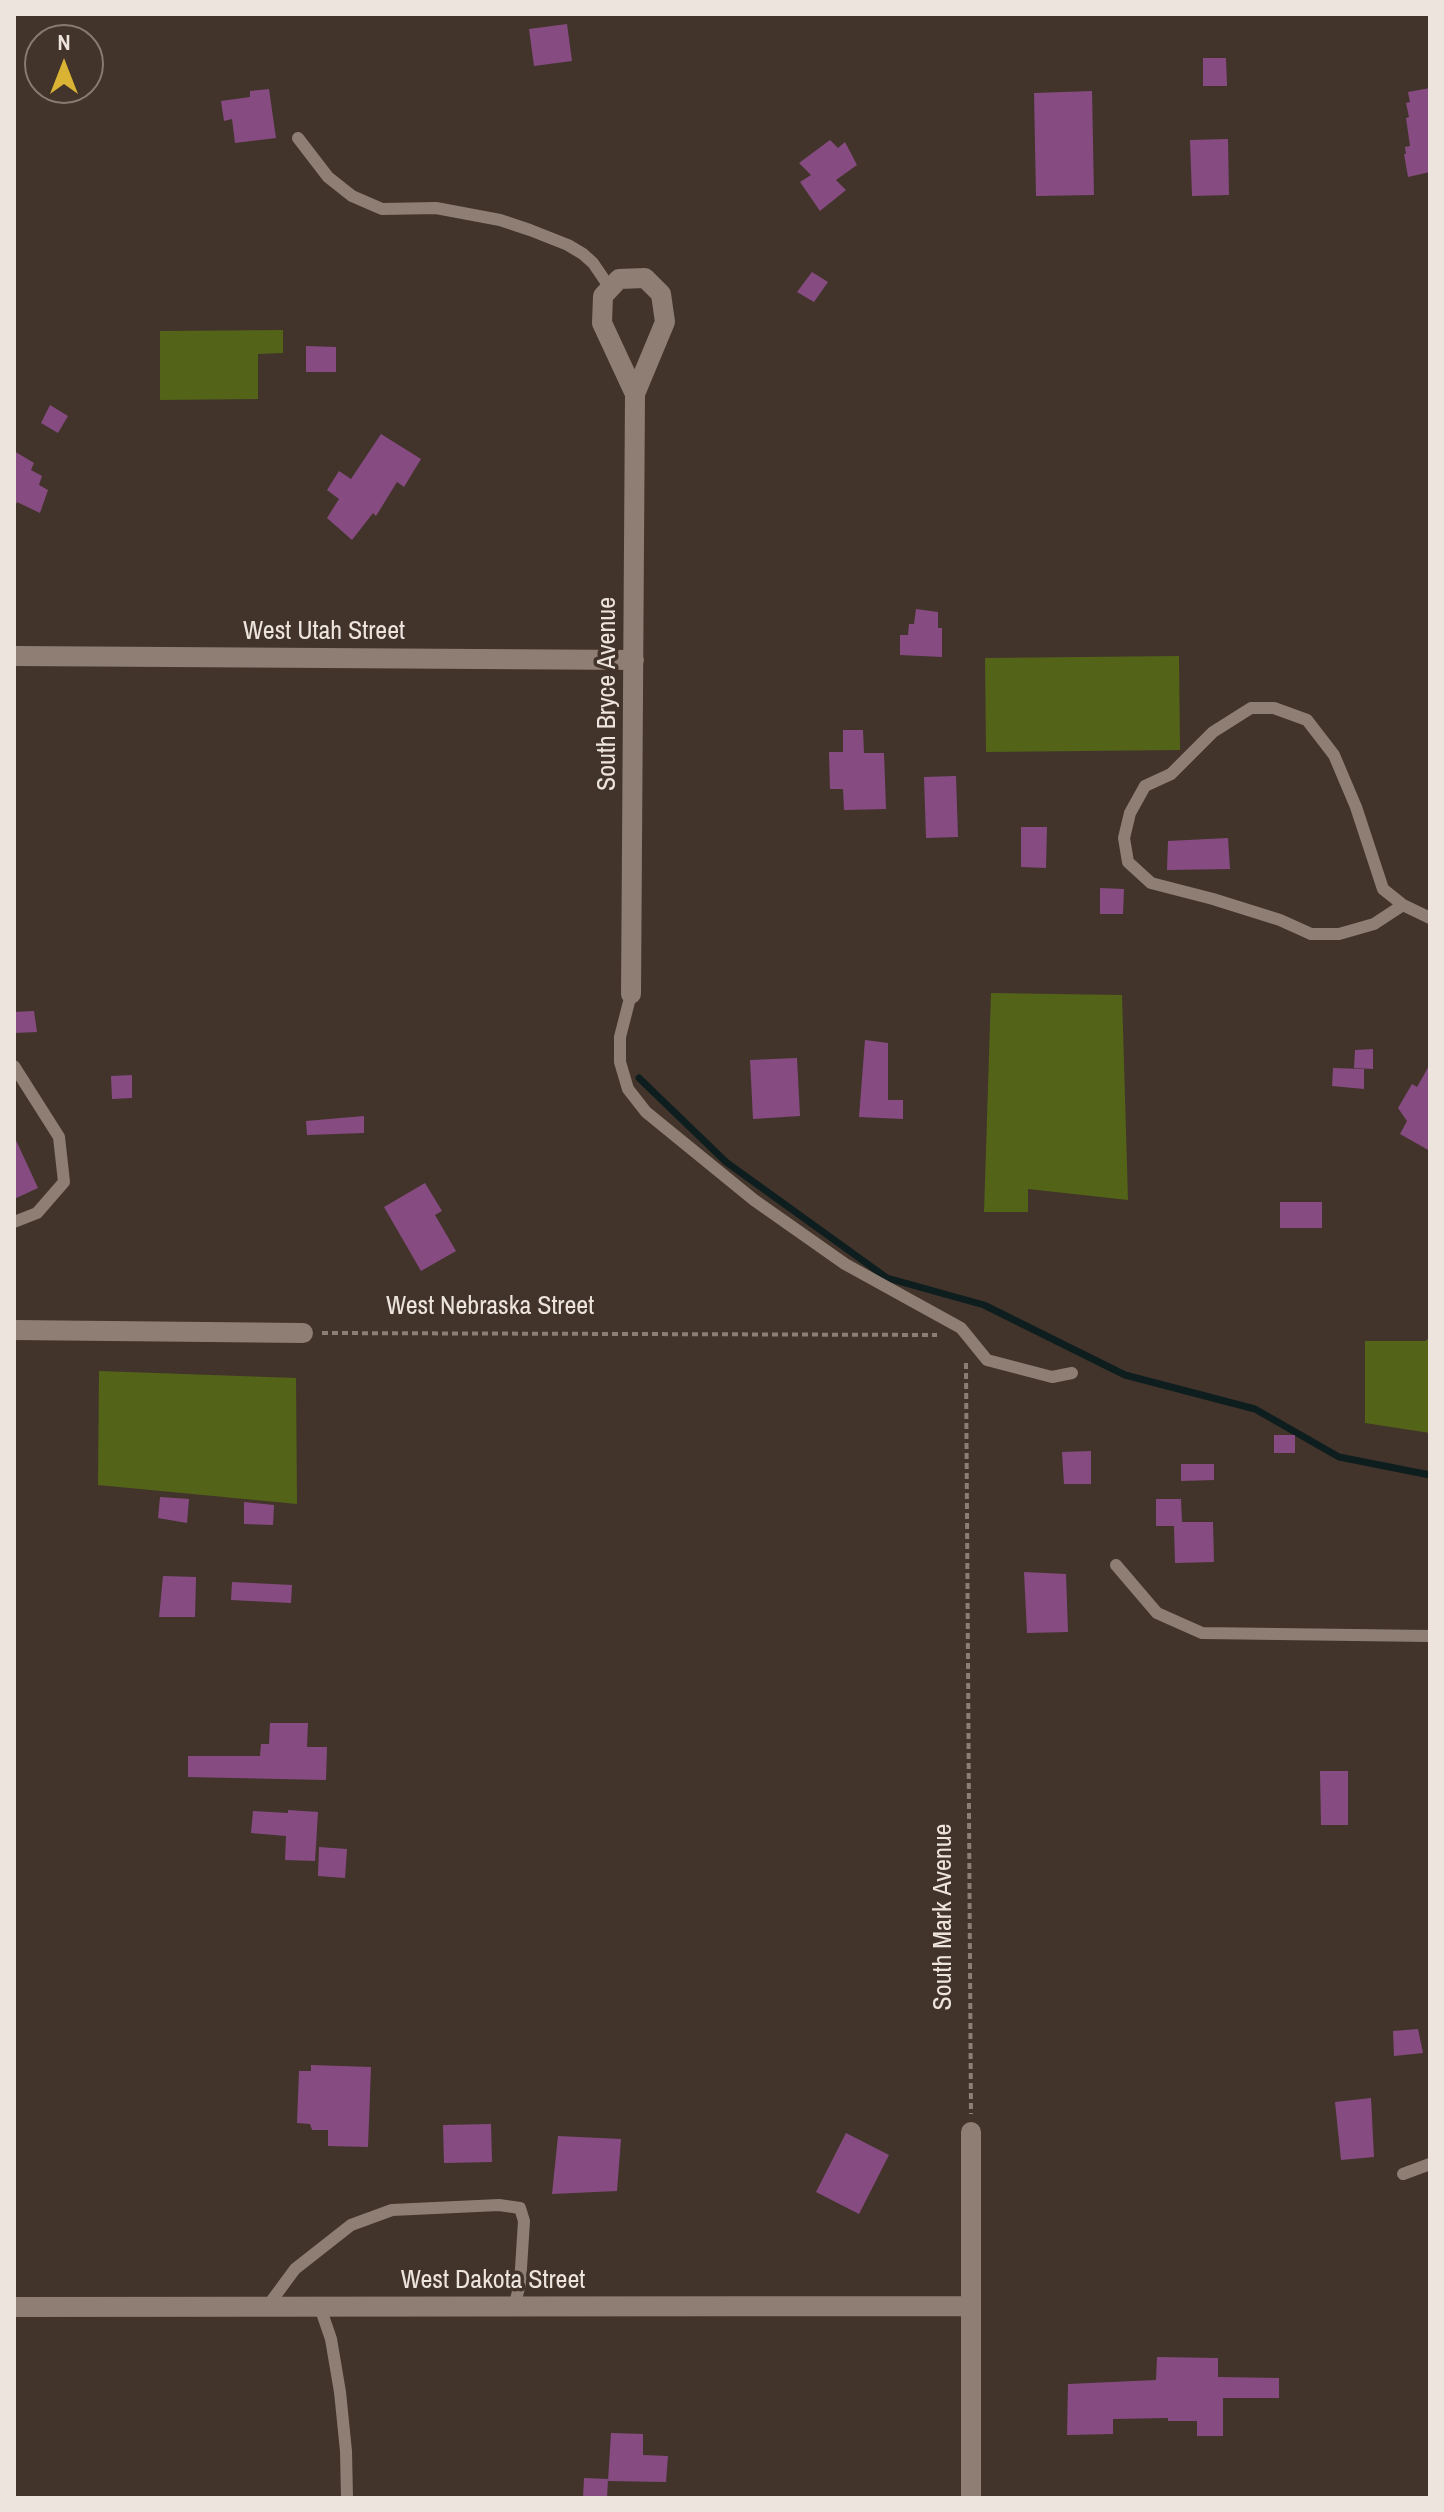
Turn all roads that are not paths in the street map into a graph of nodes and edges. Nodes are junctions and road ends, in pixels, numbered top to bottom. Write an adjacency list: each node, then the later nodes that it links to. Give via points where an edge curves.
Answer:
1 (298, 138): 2 (lane, via 328,177 352,196 382,209 436,208 530,230 583,254)
2 (610, 288): 3 (street, South Bryce Avenue, via 603,296 602,323); 3 (street, South Bryce Avenue, via 619,279 645,278 661,294 665,322)
3 (635, 394): 5 (street, South Bryce Avenue)
4 (14, 656): 5 (street, West Utah Street)
5 (634, 660): 8 (street, South Bryce Avenue)
6 (1403, 905): 6 (lane, via 1383,889 1334,755 1307,720 1274,708 1251,708 1213,732 1171,774 1145,786 1130,813 1124,838 1128,862 1151,883 1311,934 1339,934 1374,924); 7 (lane)
7 (1430, 918)
8 (631, 994): 13 (lane, via 620,1062 628,1089 646,1112 754,1200 845,1264 961,1328 987,1360 1052,1377)
9 (14, 1066): 10 (lane, via 59,1137 64,1182 37,1213)
10 (14, 1222)
11 (14, 1330): 12 (street)
12 (303, 1333)
13 (1072, 1373)
14 (1116, 1565): 15 (lane, via 1157,1613 1202,1633)
15 (1430, 1636)
16 (971, 2132): 19 (street)
17 (1430, 2164): 18 (lane)
18 (1403, 2174)
19 (971, 2306): 23 (street, West Dakota Street); 25 (street)
20 (14, 2307): 21 (street, West Dakota Street)
21 (267, 2307): 22 (street, West Dakota Street); 23 (lane, via 295,2269 351,2225 392,2210 499,2205 520,2208 524,2221)
22 (320, 2307): 23 (street, West Dakota Street); 24 (lane, via 340,2392)
23 (514, 2307)
24 (347, 2498)
25 (971, 2498)

